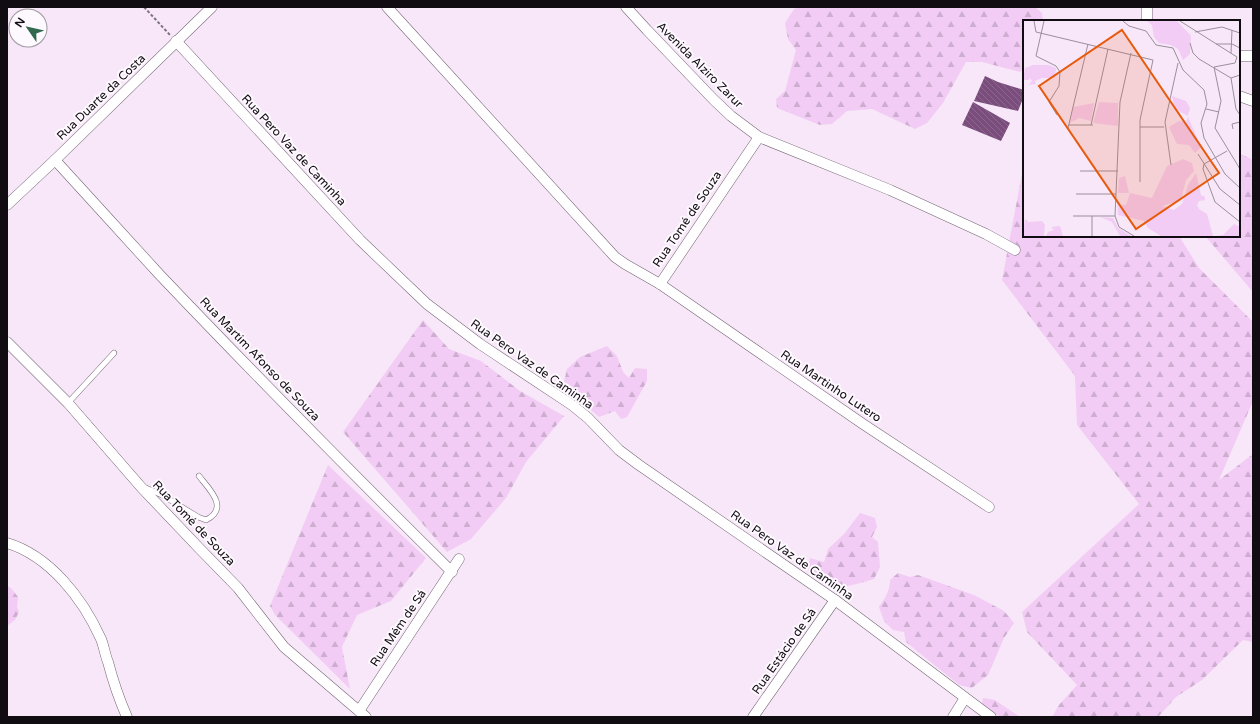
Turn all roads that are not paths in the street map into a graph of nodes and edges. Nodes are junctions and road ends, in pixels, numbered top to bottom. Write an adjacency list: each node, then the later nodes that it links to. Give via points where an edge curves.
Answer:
1 (212, 7): 6 (street, Rua Duarte da Costa)
2 (387, 7): 15 (street, Rua Tomé de Souza, via 615,257)
3 (626, 7): 11 (street, Avenida Alziro Zarur, via 714,100)
4 (1147, 7): 5 (street)
5 (1147, 20)
6 (176, 41): 12 (street, Rua Duarte da Costa); 25 (street, Rua Pero Vaz de Caminha, via 360,240 427,304 480,344 588,418 619,450 639,465)
7 (1240, 56): 8 (street)
8 (1253, 56)
9 (1240, 96): 10 (street)
10 (1253, 101)
11 (759, 137): 14 (street, via 897,194 986,234); 15 (street, Rua Tomé de Souza)
12 (55, 160): 13 (street, Rua Duarte da Costa); 24 (street, Rua Martim Afonso de Souza, via 257,375)
13 (7, 205)
14 (1015, 250)
15 (660, 284): 21 (street, Rua Martinho Lutero)
16 (7, 342): 18 (street, Rua Tomé de Souza)
17 (114, 353): 18 (lane)
18 (68, 403): 20 (street, Rua Tomé de Souza)
19 (199, 476): 20 (lane, via 217,502 213,516 206,520)
20 (141, 486): 27 (street, Rua Tomé de Souza, via 238,588 284,647)
21 (989, 508)
22 (7, 543): 28 (street, via 17,546 52,570 67,585 84,609 101,639)
23 (459, 560): 24 (street, Rua Mém de Sá)
24 (452, 572): 27 (street, Rua Mém de Sá)
25 (835, 600): 26 (street, Rua Pero Vaz de Caminha); 29 (street, Rua Estácio de Sá)
26 (965, 698): 30 (street); 31 (street, Rua Pero Vaz de Caminha)
27 (362, 714)
28 (127, 717)
29 (753, 717)
30 (953, 717)
31 (991, 717)

